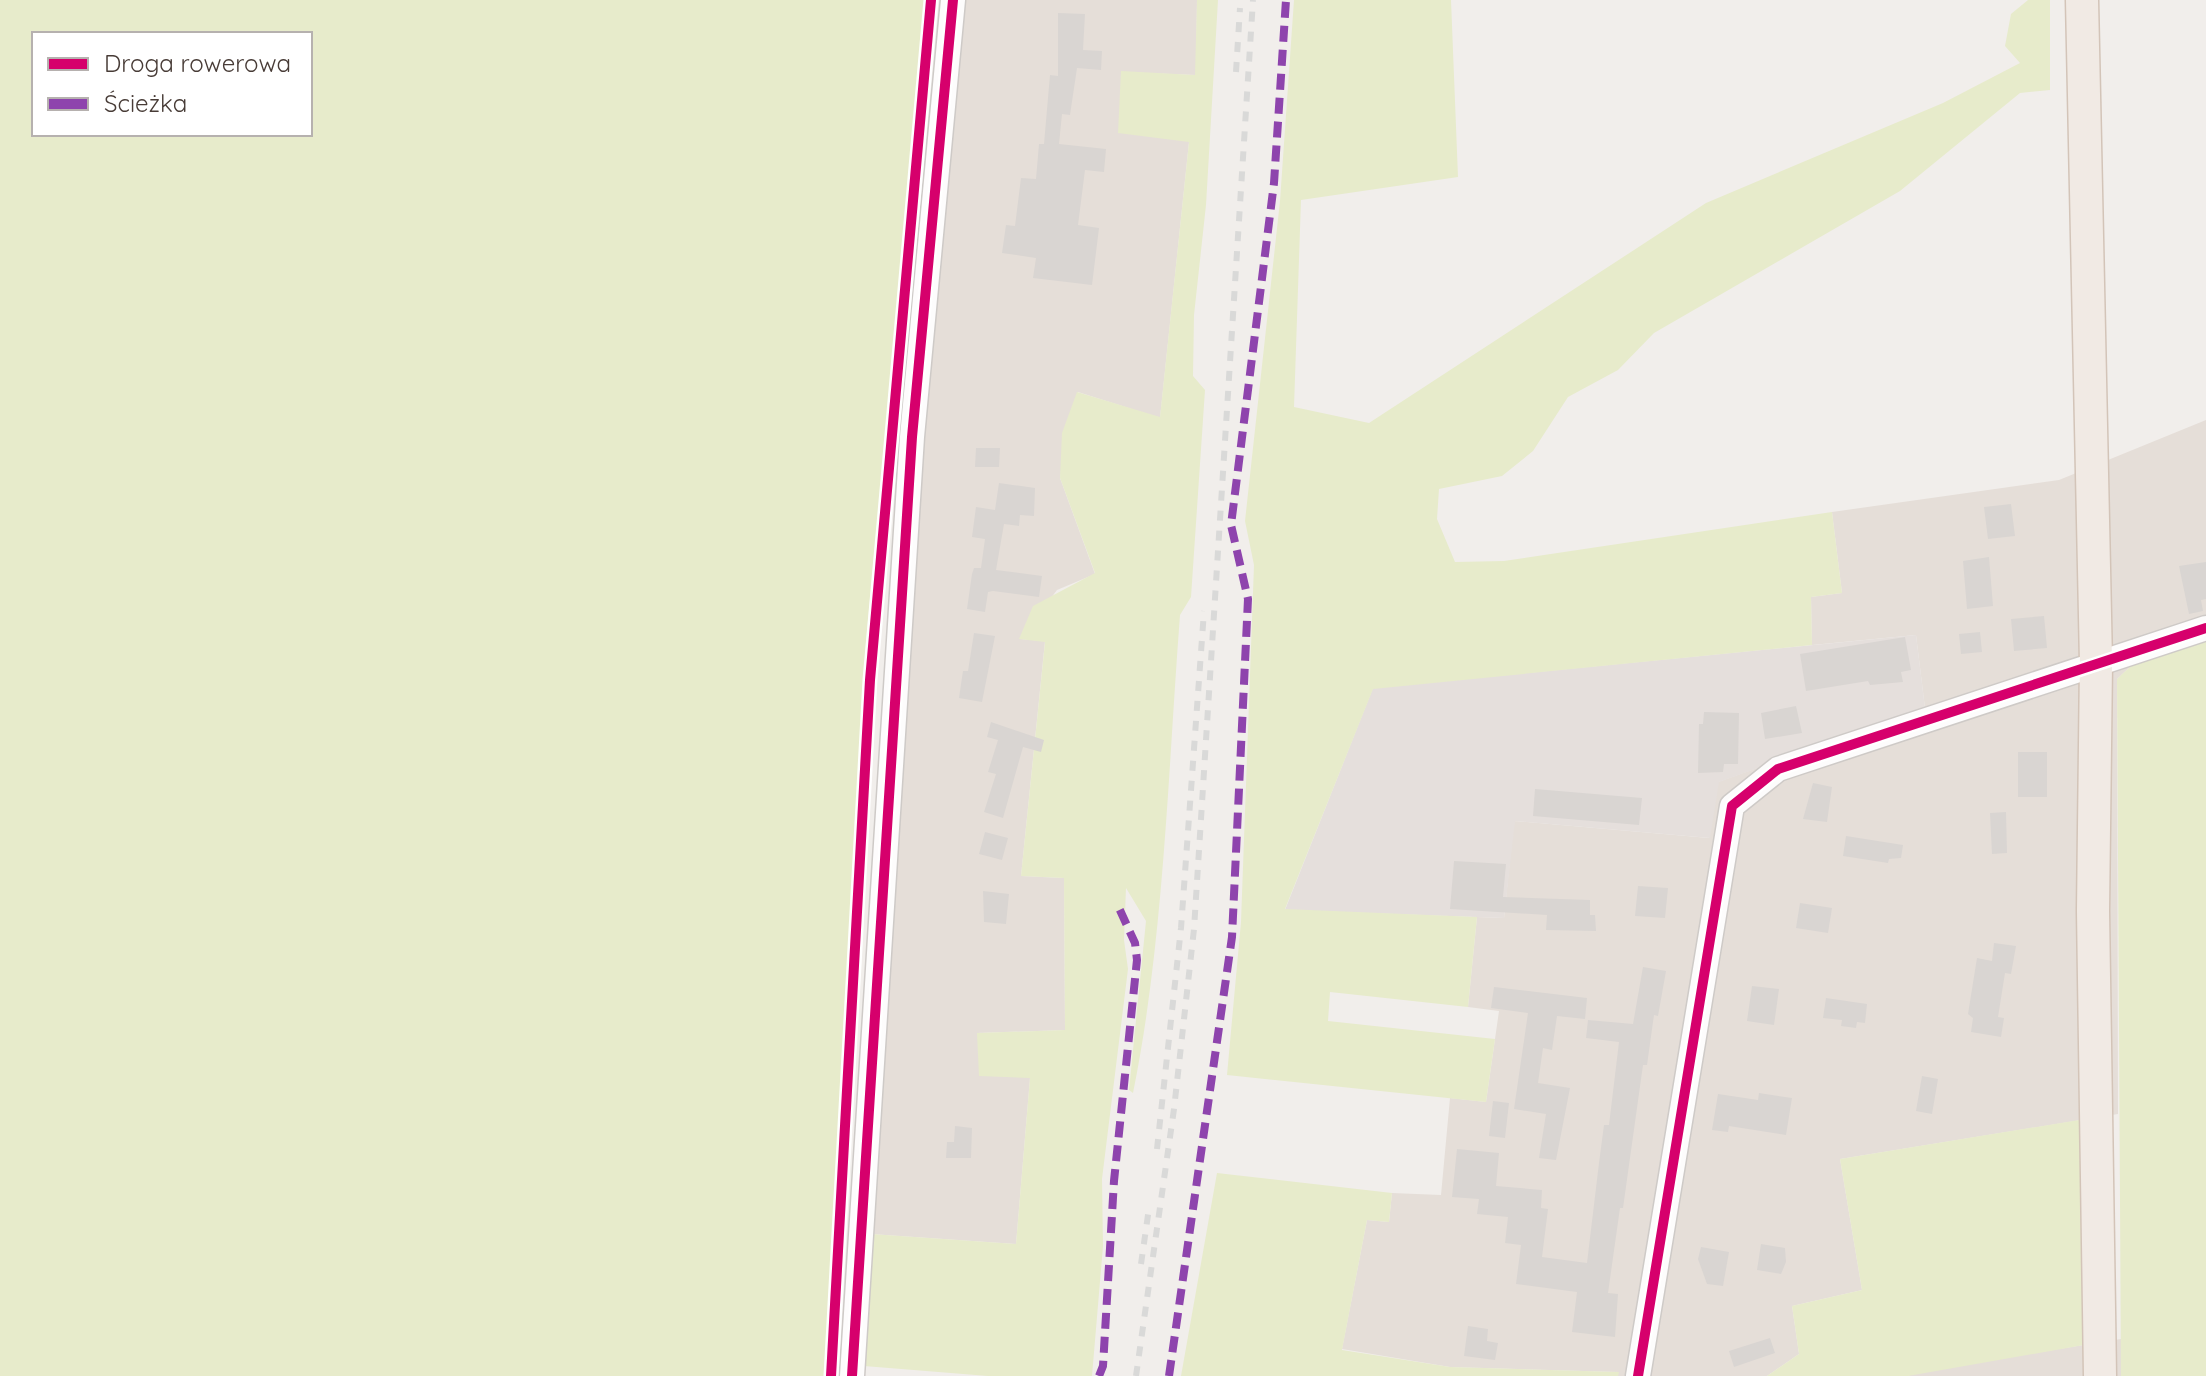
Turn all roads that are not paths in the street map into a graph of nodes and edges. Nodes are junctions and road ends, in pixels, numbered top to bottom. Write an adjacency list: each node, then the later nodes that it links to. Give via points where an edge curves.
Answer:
1 (953, 0): 5 (street, via 912,437)
2 (2082, 0): 4 (main road)
3 (2206, 628): 4 (street)
4 (2096, 663): 6 (street, via 1778,769 1732,806); 7 (main road, via 2093,911)
5 (852, 1376)
6 (1638, 1376)
7 (2100, 1376)

